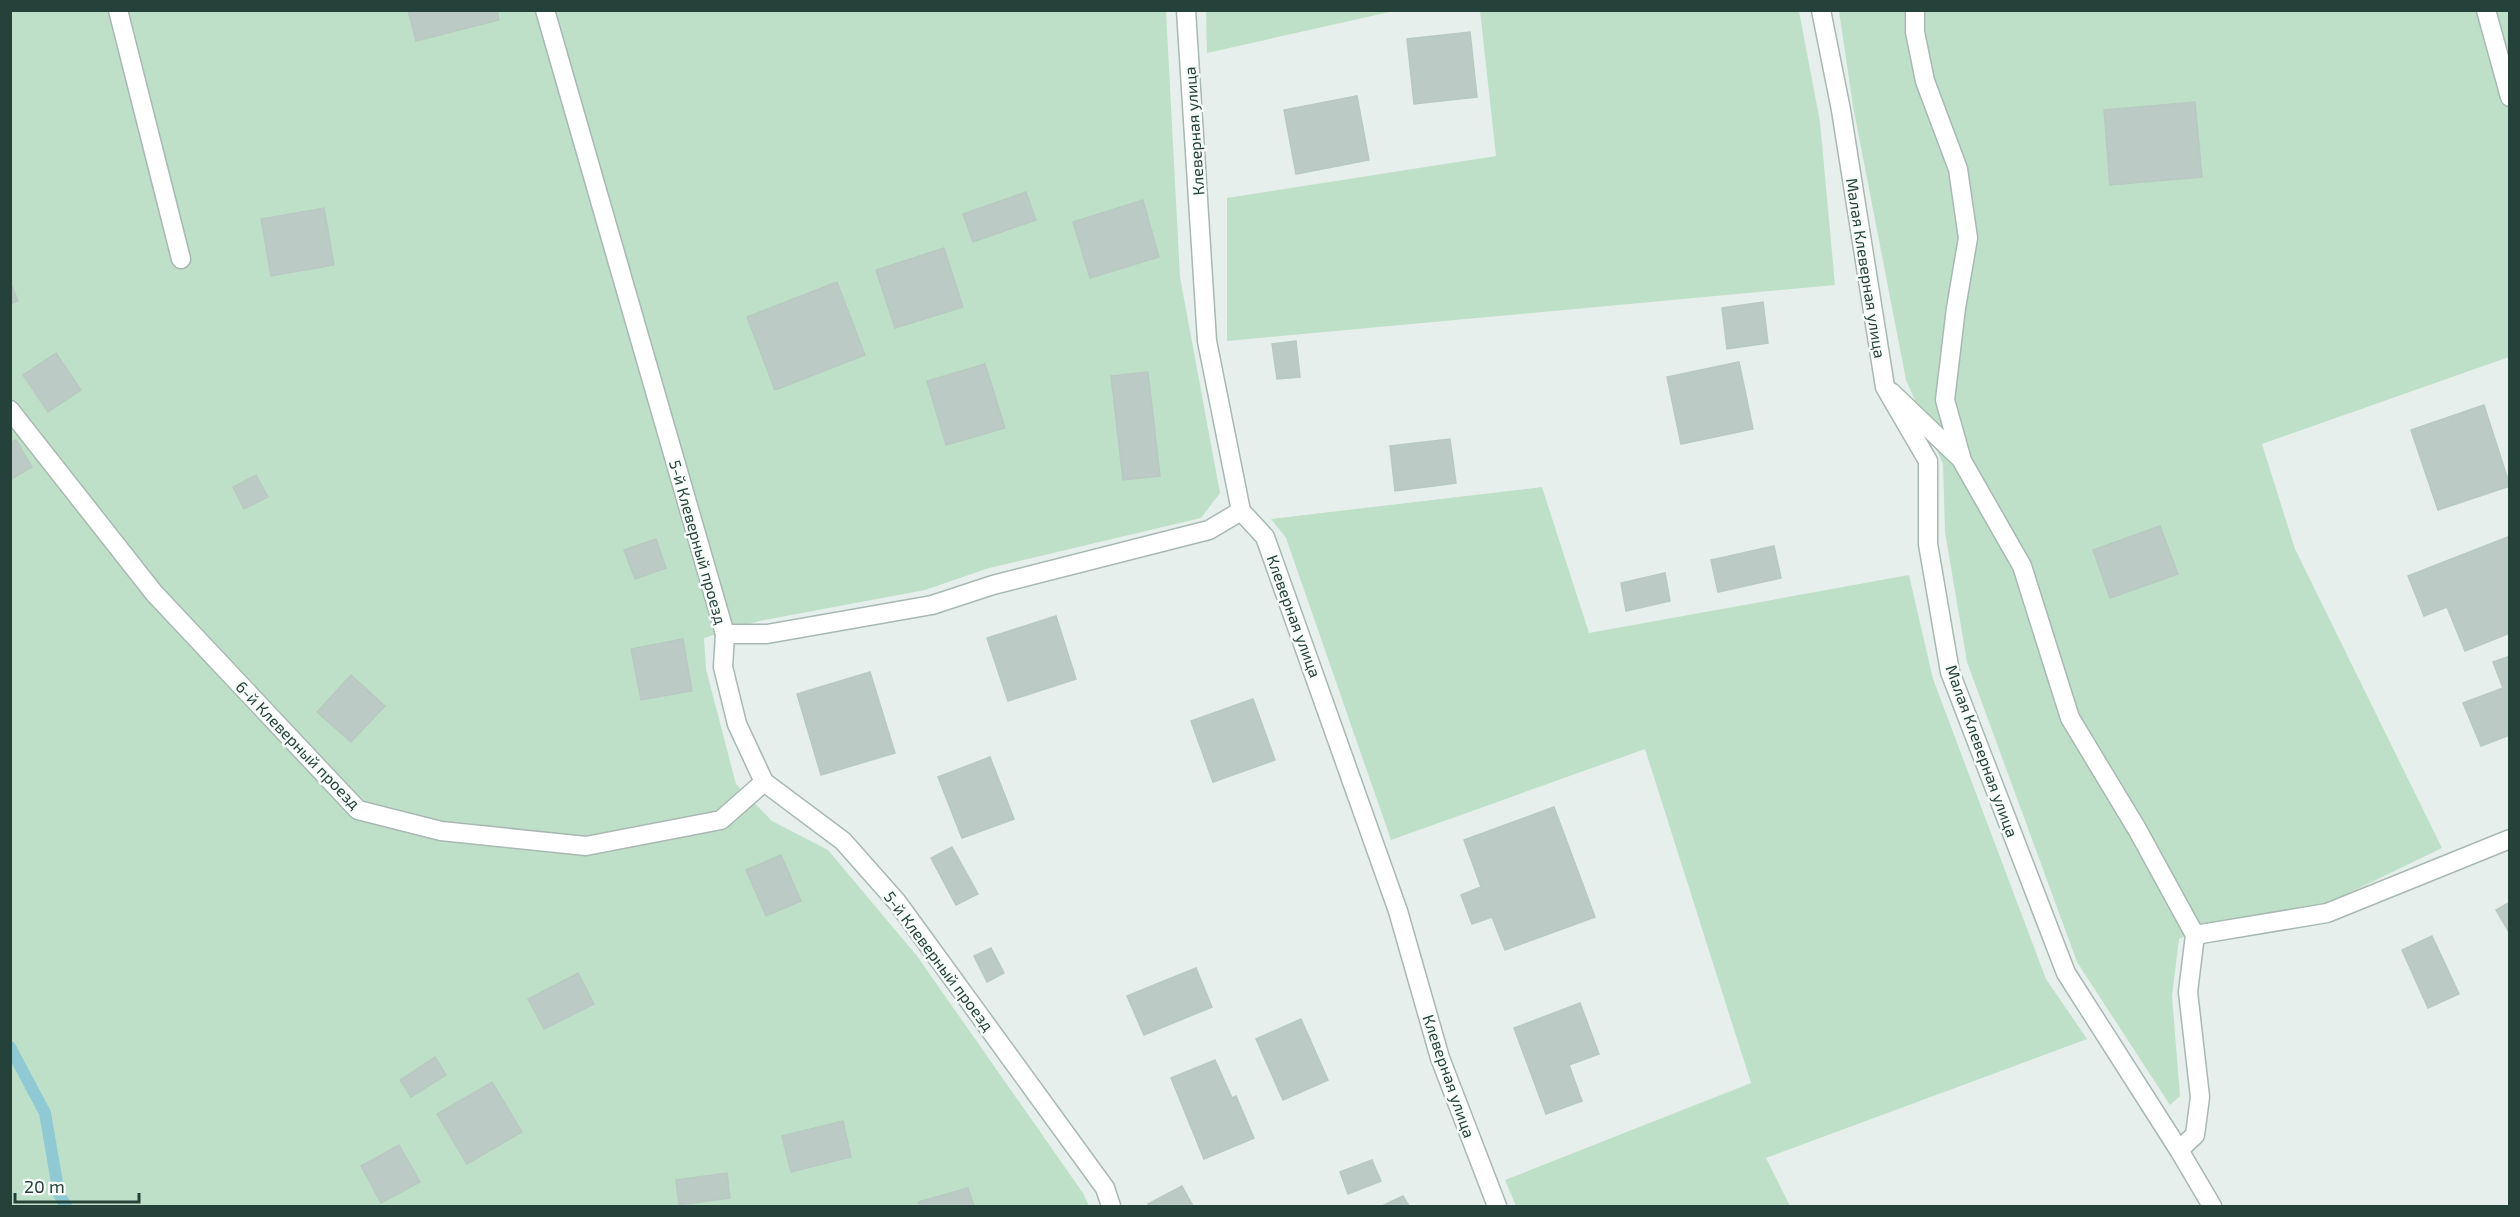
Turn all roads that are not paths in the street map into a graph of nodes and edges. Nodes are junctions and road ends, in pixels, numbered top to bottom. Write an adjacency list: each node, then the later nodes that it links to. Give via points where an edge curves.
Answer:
1 (118, 10): 8 (street)
2 (545, 10): 13 (street, 5-й Клеверный проезд)
3 (1186, 10): 12 (street, Клеверная улица, via 1208,341)
4 (1821, 10): 9 (street, Малая Клеверная улица)
5 (1915, 10): 11 (street, via 1915,32 1925,81 1958,169 1968,238 1946,400)
6 (2486, 10): 7 (street)
7 (2510, 98)
8 (181, 259)
9 (1885, 387): 11 (street); 17 (street, Малая Клеверная улица, via 1928,461 1928,544 1950,672 2066,973)
10 (10, 410): 14 (street, 6-й Клеверный проезд, via 154,593 358,810 441,831 586,846 721,820)
11 (1961, 459): 16 (street, via 2022,566 2070,718)
12 (1241, 511): 13 (street, via 1209,530 993,585 932,605 766,634); 19 (street, Клеверная улица, via 1265,537 1398,911 1440,1058)
13 (725, 634): 14 (street, 5-й Клеверный проезд, via 723,667 737,724)
14 (764, 782): 18 (street, 5-й Клеверный проезд, via 843,841 897,902 1105,1188)
15 (2510, 840): 16 (street, via 2327,914)
16 (2195, 935): 17 (street, via 2188,992 2200,1097 2195,1135)
17 (2179, 1150): 20 (street, Малая Клеверная улица)
18 (1112, 1206)
19 (1497, 1206)
20 (2212, 1206)

